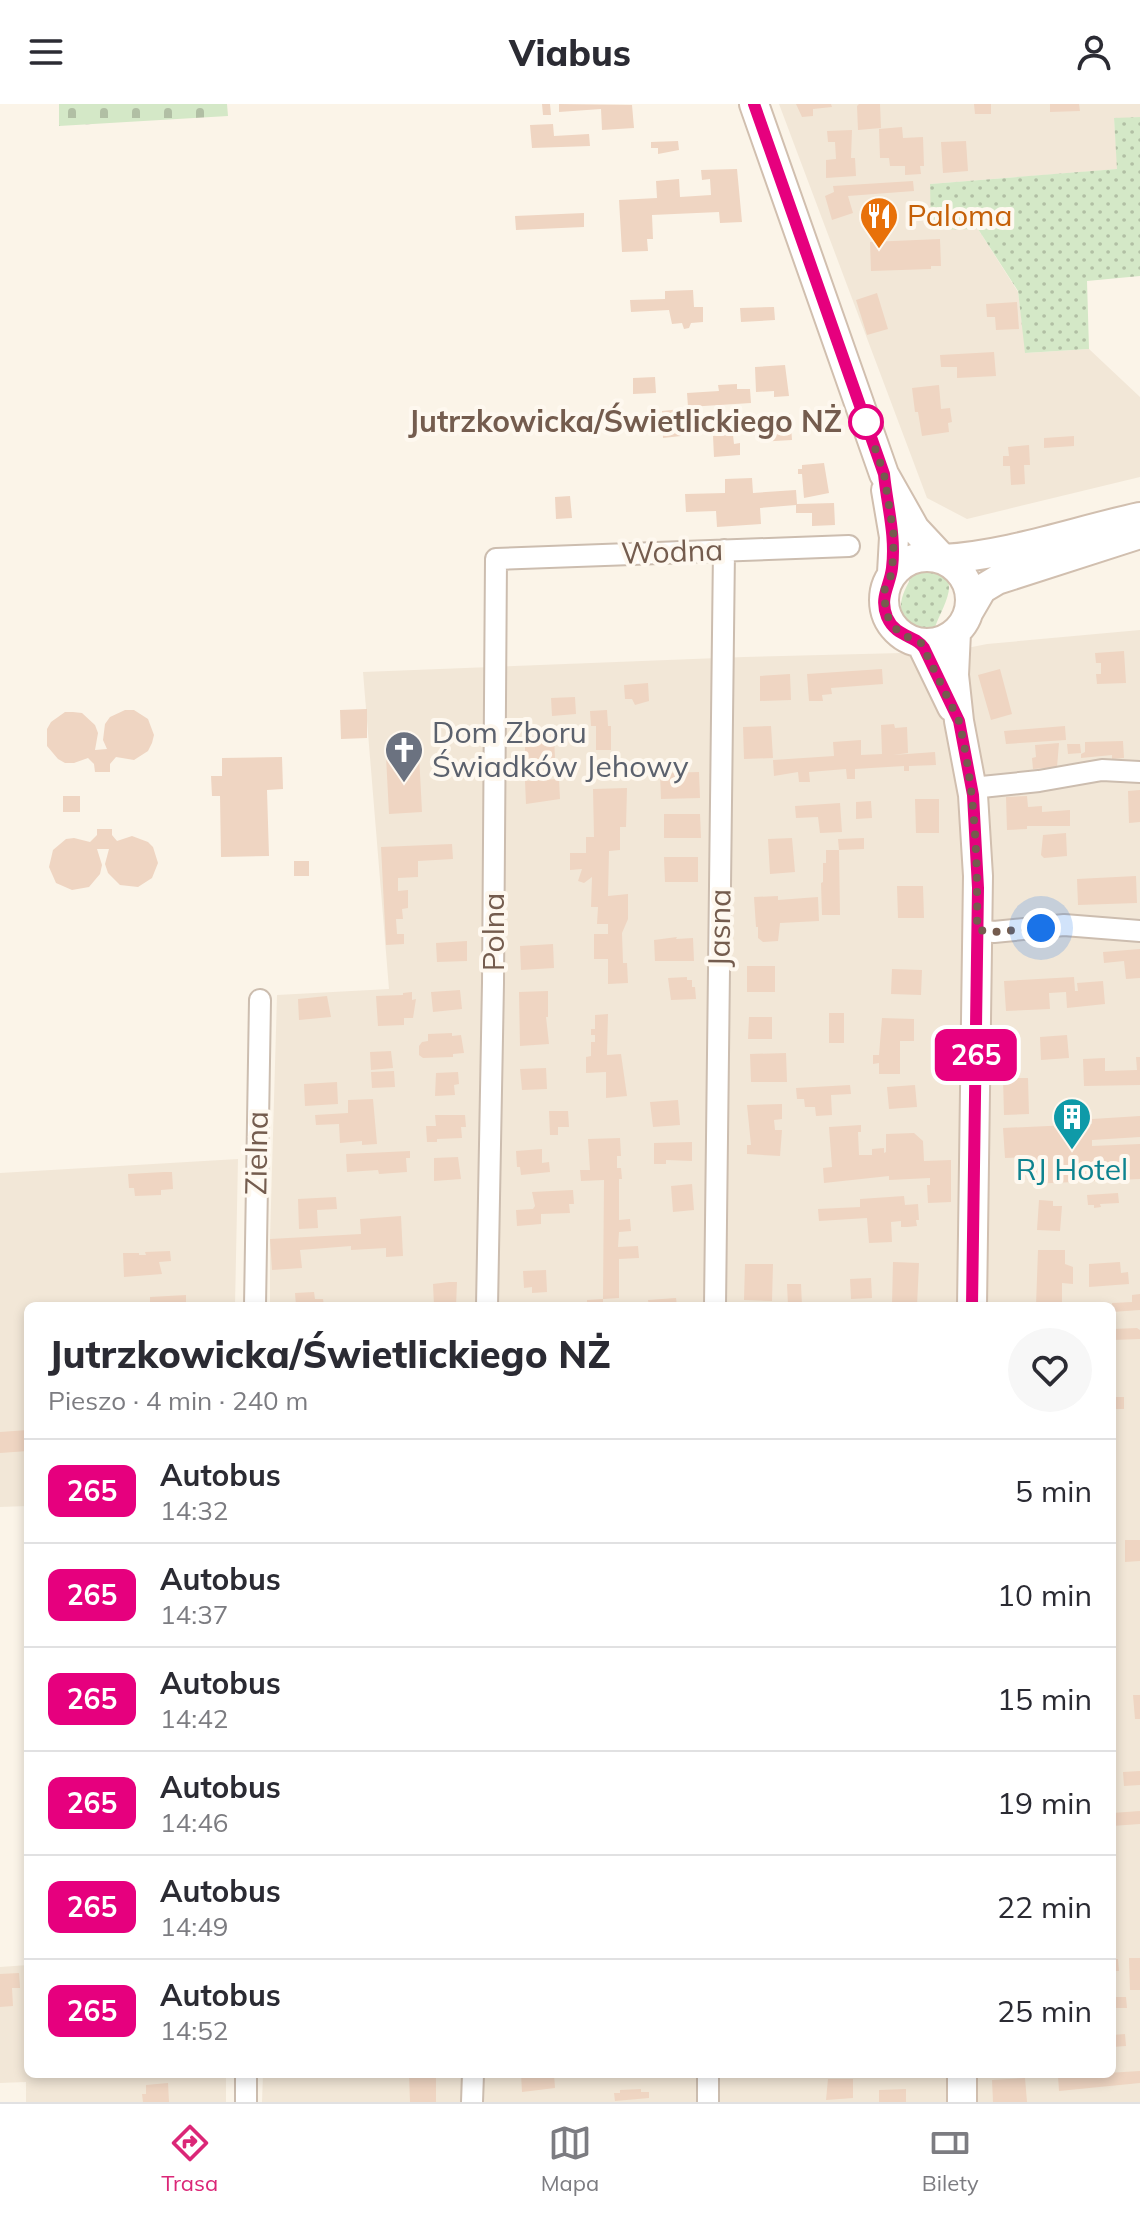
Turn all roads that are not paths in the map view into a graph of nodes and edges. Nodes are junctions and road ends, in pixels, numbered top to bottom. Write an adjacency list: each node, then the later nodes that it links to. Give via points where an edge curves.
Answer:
1 (754, 104): 2 (main road)
2 (884, 474): 8 (main road, via 915,529); 9 (main road, via 894,537)
3 (1140, 517): 8 (main road, via 990,554)
4 (1140, 534): 10 (main road, via 997,580 982,589)
5 (849, 546): 6 (street, Wodna)
6 (724, 550): 7 (street, Wodna); 20 (street, Jasna)
7 (496, 559): 19 (street, Polna)
8 (943, 559): 9 (main road, via 915,557); 10 (main road, via 969,587)
9 (892, 573): 11 (main road, via 884,591 886,614 899,633)
10 (962, 623): 11 (main road, via 933,643); 12 (main road, via 953,665)
11 (921, 643): 12 (main road)
12 (959, 721): 14 (main road)
13 (1140, 772): 14 (street, via 1102,770)
14 (972, 788): 15 (main road)
15 (977, 930): 16 (street, via 1064,925); 21 (main road)
16 (1140, 931)
17 (260, 1000): 18 (street, Zielna)
18 (255, 1302)
19 (487, 1302)
20 (715, 1302)
21 (972, 1302)
22 (246, 2078): 26 (street)
23 (473, 2078): 27 (street)
24 (708, 2078): 28 (street)
25 (962, 2078): 29 (main road)
26 (246, 2102)
27 (472, 2102)
28 (708, 2102)
29 (962, 2102)

